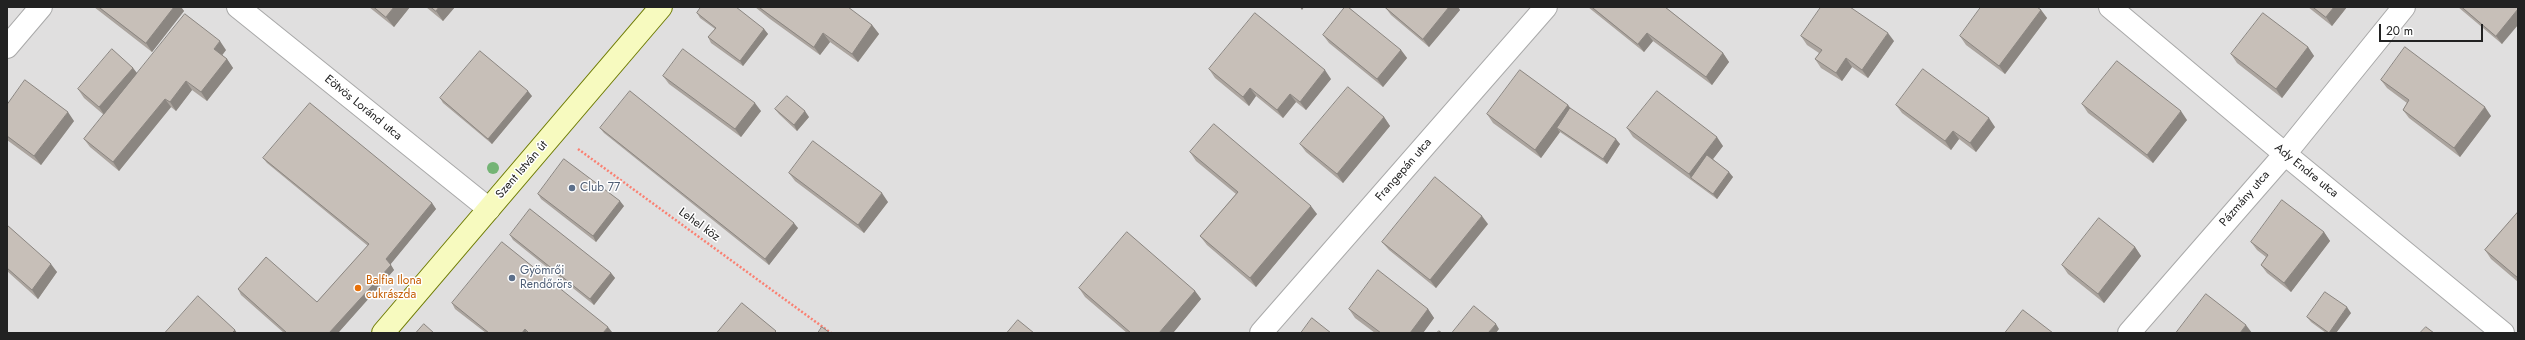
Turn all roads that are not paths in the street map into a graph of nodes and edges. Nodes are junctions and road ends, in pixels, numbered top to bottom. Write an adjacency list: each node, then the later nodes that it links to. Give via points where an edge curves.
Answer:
1 (41, 7): 7 (street)
2 (238, 7): 9 (street, Eötvös Loránd utca)
3 (661, 7): 9 (street, Szent István út)
4 (1546, 7): 11 (street, Frangepán utca)
5 (2110, 7): 8 (street, Ady Endre utca)
6 (2404, 7): 8 (street, Pázmány utca)
7 (7, 47)
8 (2285, 154): 12 (street, Pázmány utca); 13 (street, Ady Endre utca)
9 (489, 209): 10 (street, Szent István út)
10 (383, 333)
11 (1261, 333)
12 (2129, 333)
13 (2503, 333)

